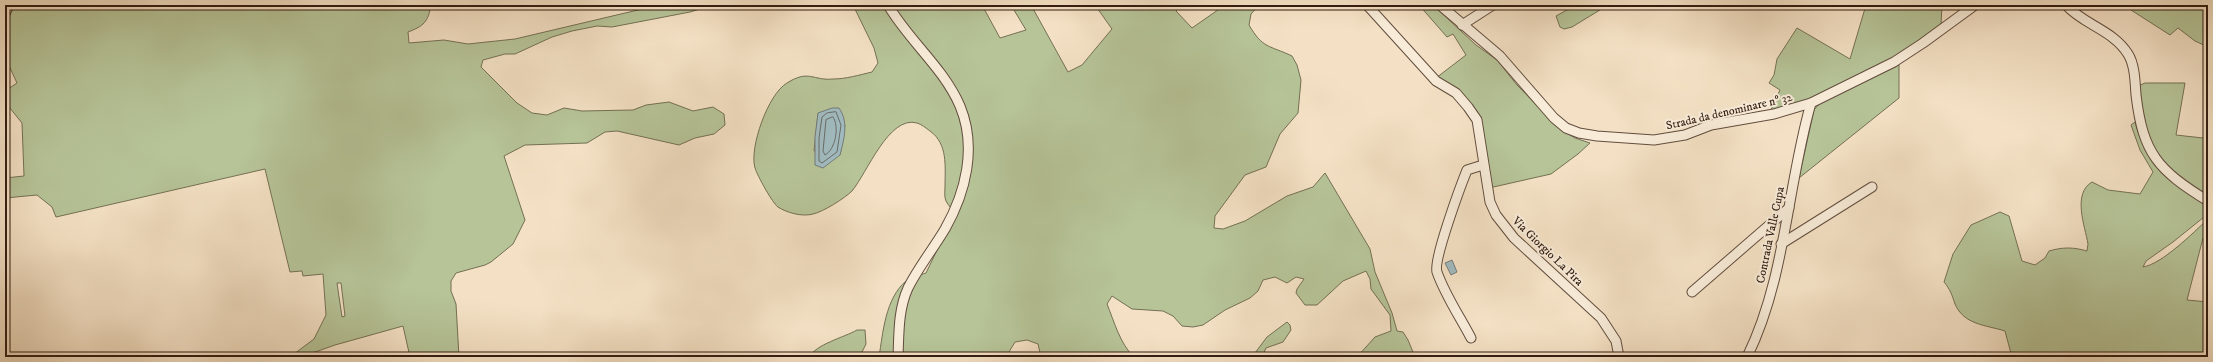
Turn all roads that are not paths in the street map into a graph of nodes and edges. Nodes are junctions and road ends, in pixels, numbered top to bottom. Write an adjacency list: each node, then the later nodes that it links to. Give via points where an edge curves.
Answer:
1 (9, 5): 8 (street)
2 (888, 5): 20 (street, via 950,86 961,108 968,152 966,177 958,203 908,289 900,316)
3 (1367, 5): 13 (street, Via Giorgio La Pira, via 1436,81 1456,94 1468,107 1477,120)
4 (1440, 5): 9 (street, Strada da denominare nº 32)
5 (1493, 5): 9 (street)
6 (1975, 5): 10 (street, via 1894,62)
7 (2066, 5): 15 (street, via 2074,14 2117,39 2133,66 2139,124 2153,155 2165,170)
8 (5, 13)
9 (1462, 25): 11 (street, Strada da denominare nº 32, via 1500,56 1554,118 1566,128 1579,133 1654,140 1685,135 1711,125)
10 (1811, 103): 11 (street, Strada da denominare nº 32); 12 (street, Contrada Valle Cupa)
11 (1797, 108): 12 (street)
12 (1807, 115): 16 (street, Contrada Valle Cupa)
13 (1483, 165): 19 (street, via 1467,170 1442,244 1436,271); 21 (street, Via Giorgio La Pira, via 1490,202 1504,228 1601,318 1616,341)
14 (1872, 187): 17 (street)
15 (2208, 201)
16 (1789, 208): 17 (street, Contrada Valle Cupa); 18 (street)
17 (1781, 244): 22 (street, Contrada Valle Cupa, via 1769,300)
18 (1692, 292)
19 (1471, 338)
20 (898, 357)
21 (1619, 357)
22 (1747, 357)

